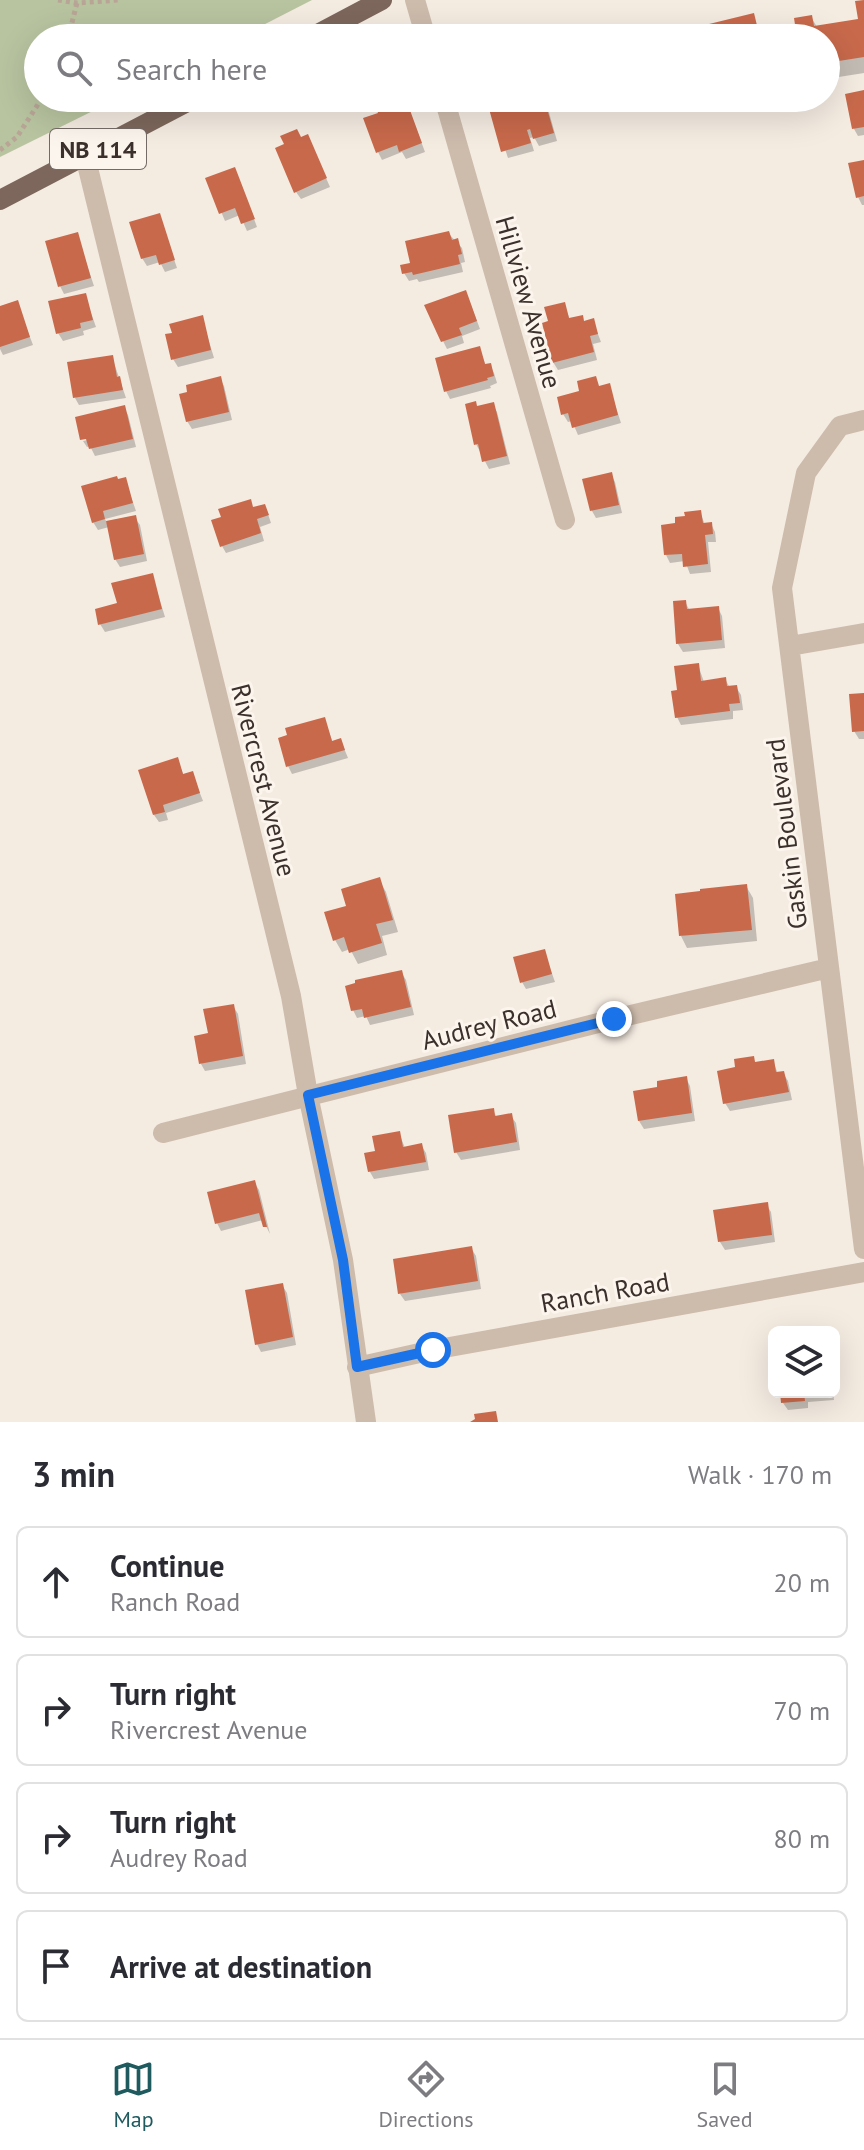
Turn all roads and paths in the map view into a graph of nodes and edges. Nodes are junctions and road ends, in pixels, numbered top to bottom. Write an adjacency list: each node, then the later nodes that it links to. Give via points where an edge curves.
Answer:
1 (58, 0): 5 (path)
2 (119, 0): 5 (path)
3 (382, 0): 7 (main road)
4 (415, 0): 8 (street)
5 (77, 3): 6 (path)
6 (72, 24)
7 (337, 24)
8 (422, 24)
9 (33, 112): 12 (path, via 17,137)
10 (168, 112): 13 (main road, NB 114)
11 (448, 112): 16 (street, Hillview Avenue)
12 (0, 150)
13 (85, 156): 14 (main road, NB 114); 20 (street, Rivercrest Avenue, via 291,996)
14 (0, 200)
15 (864, 420): 18 (street, Gaskin Boulevard, via 840,426 806,473 782,588)
16 (565, 520)
17 (864, 633): 18 (street)
18 (790, 646): 19 (street, Gaskin Boulevard)
19 (829, 968): 20 (street, Audrey Road); 22 (street, Gaskin Boulevard)
20 (308, 1095): 21 (street, Audrey Road); 24 (street, Rivercrest Avenue, via 343,1260)
21 (163, 1133)
22 (864, 1249)
23 (864, 1272): 24 (street, Ranch Road)
24 (357, 1367): 25 (street, Rivercrest Avenue)
25 (366, 1422)

